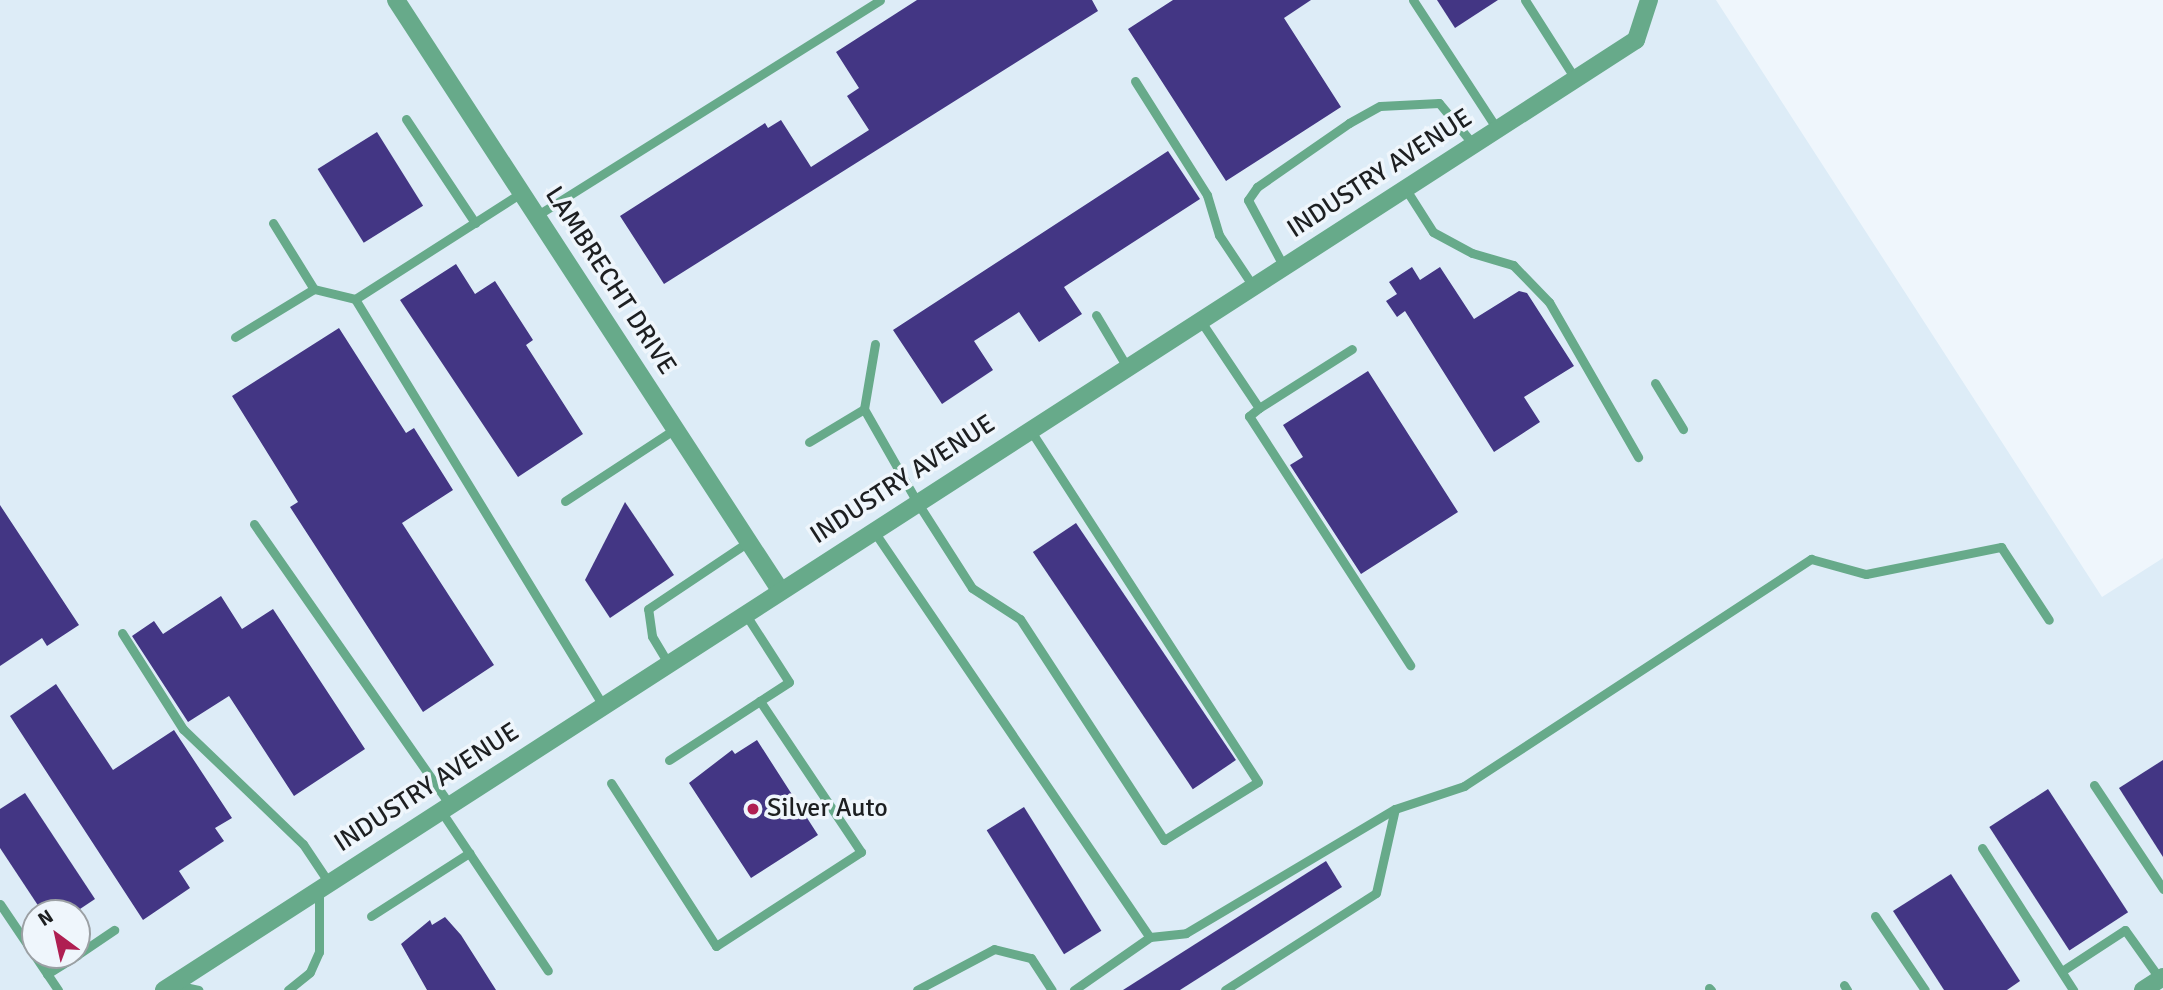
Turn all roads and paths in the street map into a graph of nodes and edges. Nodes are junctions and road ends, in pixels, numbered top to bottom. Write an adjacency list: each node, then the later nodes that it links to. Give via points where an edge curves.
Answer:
1 (396, 0): 12 (street, LAMBRECHT DRIVE)
2 (880, 0): 13 (lane)
3 (1413, 0): 9 (lane)
4 (1525, 0): 6 (lane)
5 (1649, 0): 6 (street, INDUSTRY AVENUE, via 1636,40)
6 (1576, 80): 9 (street, INDUSTRY AVENUE)
7 (1135, 81): 17 (lane, via 1207,195 1219,235)
8 (406, 120): 15 (lane)
9 (1497, 130): 10 (street, INDUSTRY AVENUE)
10 (1473, 144): 11 (street, INDUSTRY AVENUE); 16 (lane, via 1439,103 1380,106 1257,187 1248,200)
11 (1405, 188): 16 (street, INDUSTRY AVENUE); 33 (lane, via 1433,232 1472,253 1513,265 1549,302)
12 (521, 193): 13 (street, LAMBRECHT DRIVE); 15 (lane)
13 (536, 216): 29 (street, LAMBRECHT DRIVE)
14 (273, 223): 18 (lane)
15 (475, 223): 19 (lane)
16 (1284, 267): 17 (street, INDUSTRY AVENUE)
17 (1253, 286): 21 (street, INDUSTRY AVENUE)
18 (314, 289): 19 (lane); 22 (lane)
19 (355, 299): 46 (lane)
20 (1096, 315): 25 (lane)
21 (1200, 320): 25 (street, INDUSTRY AVENUE); 27 (lane)
22 (234, 337)
23 (875, 344): 28 (lane)
24 (1352, 349): 27 (lane)
25 (1127, 367): 30 (street, INDUSTRY AVENUE)
26 (1655, 383): 31 (lane)
27 (1259, 408): 44 (lane, via 1249,416)
28 (864, 409): 32 (lane); 35 (lane)
29 (675, 429): 34 (lane); 38 (street, LAMBRECHT DRIVE)
30 (1030, 429): 35 (street, INDUSTRY AVENUE); 35 (lane, via 1258,782 1164,840 1020,619 972,588)
31 (1683, 429)
32 (809, 442)
33 (1638, 457)
34 (565, 501)
35 (916, 502): 37 (street, INDUSTRY AVENUE)
36 (254, 524): 50 (lane)
37 (873, 530): 39 (street, INDUSTRY AVENUE); 60 (lane)
38 (748, 542): 39 (street, LAMBRECHT DRIVE); 43 (lane, via 648,609 652,636)
39 (780, 590): 40 (street, INDUSTRY AVENUE)
40 (745, 613): 43 (street, INDUSTRY AVENUE); 45 (lane, via 789,682)
41 (2049, 620): 51 (lane, via 2001,547 1866,574 1811,559 1464,786)
42 (122, 633): 54 (lane, via 183,729 303,844)
43 (668, 663): 46 (street, INDUSTRY AVENUE)
44 (1410, 665)
45 (760, 701): 47 (lane); 48 (lane, via 861,852 716,946)
46 (603, 705): 50 (street, INDUSTRY AVENUE)
47 (669, 760)
48 (611, 783)
49 (2094, 785): 55 (lane)
50 (446, 808): 53 (lane); 54 (street, INDUSTRY AVENUE)
51 (1395, 809): 60 (lane, via 1186,933); 74 (lane, via 1376,893)
52 (1982, 848): 64 (lane)
53 (469, 853): 57 (lane); 63 (lane)
54 (324, 886): 67 (street, INDUSTRY AVENUE); 70 (lane, via 319,952 310,972)
55 (2163, 889)
56 (0, 904): 65 (lane)
57 (371, 916)
58 (1875, 916): 75 (lane)
59 (114, 930): 61 (lane)
60 (1150, 937): 73 (lane)
61 (91, 946)
62 (55, 969): 65 (lane)
63 (548, 971)
64 (2062, 971): 66 (lane, via 2124,930); 76 (lane)
65 (47, 974): 68 (lane)
66 (2161, 978): 77 (street)
67 (169, 987): 69 (lane)
68 (58, 990)
69 (198, 990)
70 (288, 990)
71 (917, 990): 72 (lane, via 993,949 1031,958)
72 (1052, 990)
73 (1074, 990)
74 (1225, 990)
75 (1925, 990)
76 (2073, 990)
77 (2143, 990)

